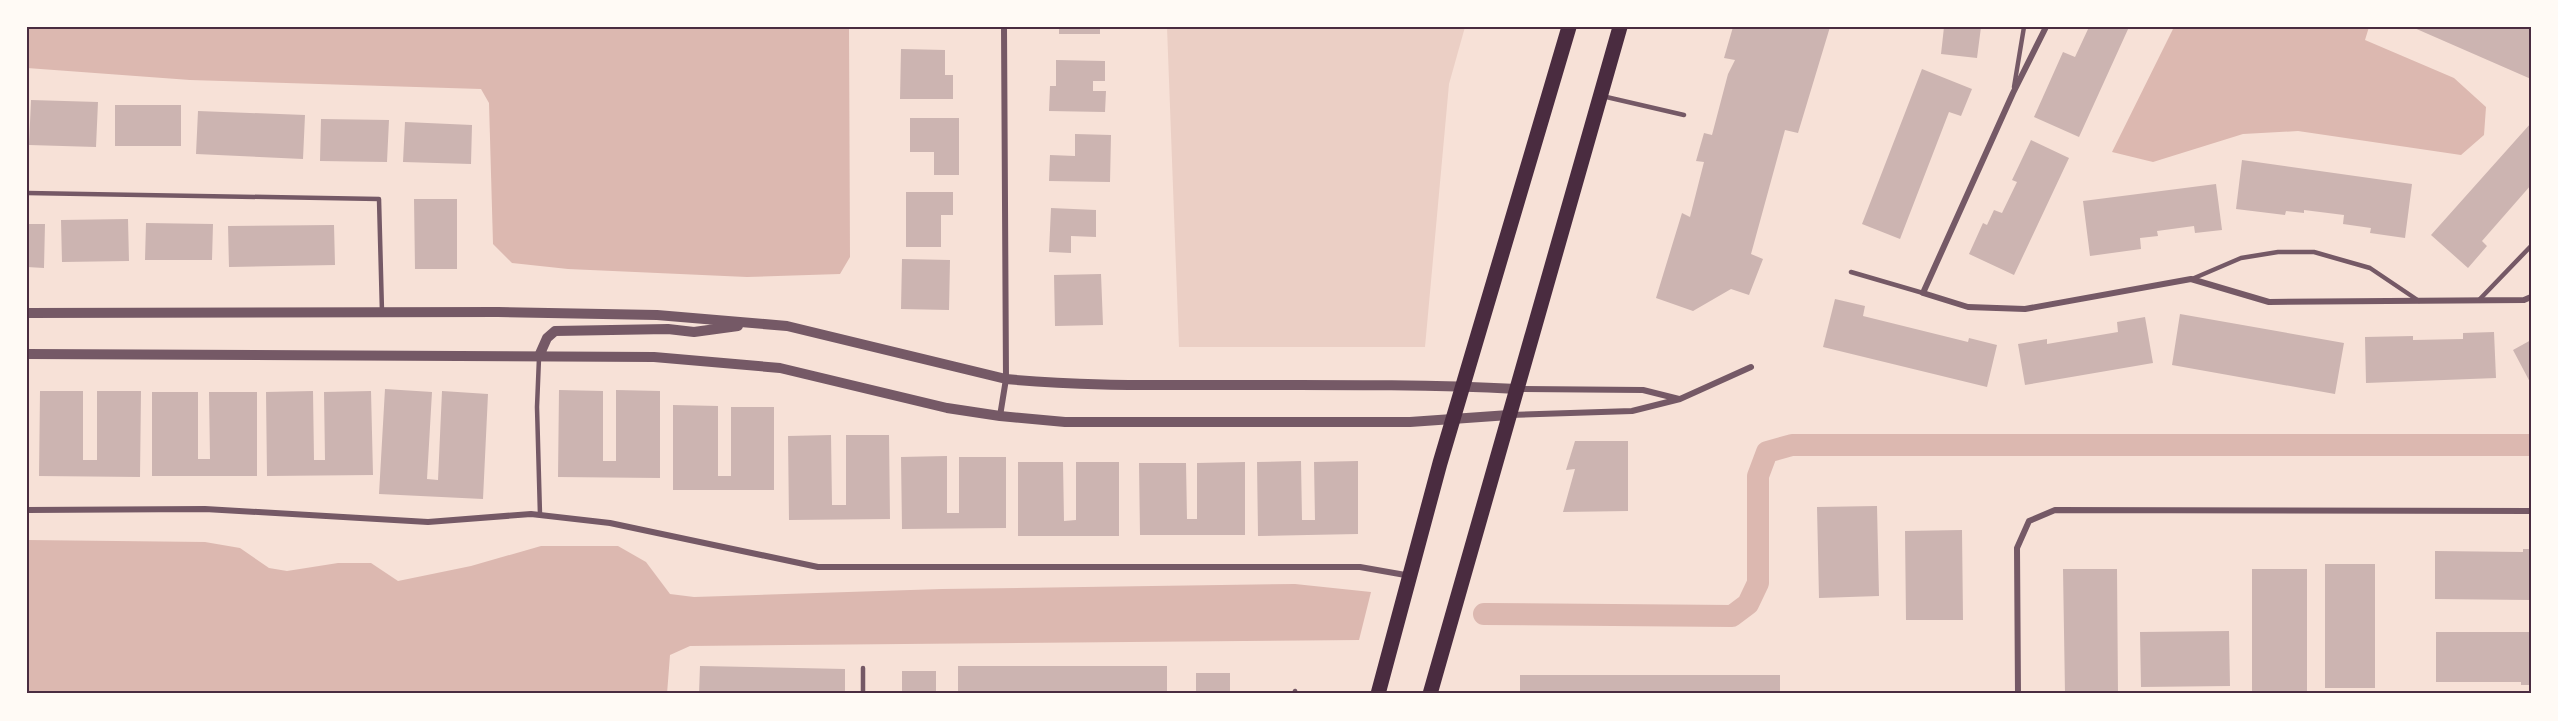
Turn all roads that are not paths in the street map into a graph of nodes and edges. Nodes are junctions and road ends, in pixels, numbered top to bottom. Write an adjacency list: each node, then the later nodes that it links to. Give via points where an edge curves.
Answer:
1 (1004, 27): 23 (street)
2 (1569, 27): 24 (main road)
3 (1620, 27): 7 (main road)
4 (2024, 27): 6 (lane)
5 (2046, 27): 6 (street)
6 (2013, 93): 13 (street)
7 (1600, 95): 8 (lane); 25 (main road)
8 (1684, 115)
9 (27, 193): 18 (lane, via 380,199)
10 (2531, 246): 15 (lane)
11 (1851, 272): 13 (lane)
12 (2191, 279): 13 (street, via 2025,309 1968,307); 16 (street, via 2269,302); 16 (lane, via 2241,258 2314,252 2370,268)
13 (1923, 293)
14 (2531, 297): 15 (street)
15 (2479, 300): 16 (street)
16 (2419, 301)
17 (27, 313): 18 (street)
18 (382, 313): 19 (street, via 657,315)
19 (759, 324): 21 (street, via 694,332 555,331); 23 (street, via 787,326)
20 (27, 354): 21 (street)
21 (539, 356): 28 (street, via 654,357 780,368 927,404); 32 (lane)
22 (1751, 367): 26 (street)
23 (1006, 380): 24 (street, via 1074,384); 28 (street)
24 (1463, 386): 25 (street); 29 (main road)
25 (1516, 389): 26 (street, via 1643,390); 27 (main road)
26 (1680, 399): 27 (street, via 1632,411)
27 (1509, 415): 29 (street); 37 (main road)
28 (1000, 416): 29 (street, via 1139,423 1389,423)
29 (1453, 419): 33 (main road)
30 (27, 510): 32 (street, via 205,509 429,522)
31 (2531, 511): 38 (street, via 2055,510 2029,521 2017,548)
32 (540, 515): 33 (street, via 610,523 818,567 1360,567)
33 (1411, 576): 36 (main road)
34 (863, 668): 35 (lane)
35 (863, 694)
36 (1378, 694)
37 (1430, 694)
38 (2018, 694)

